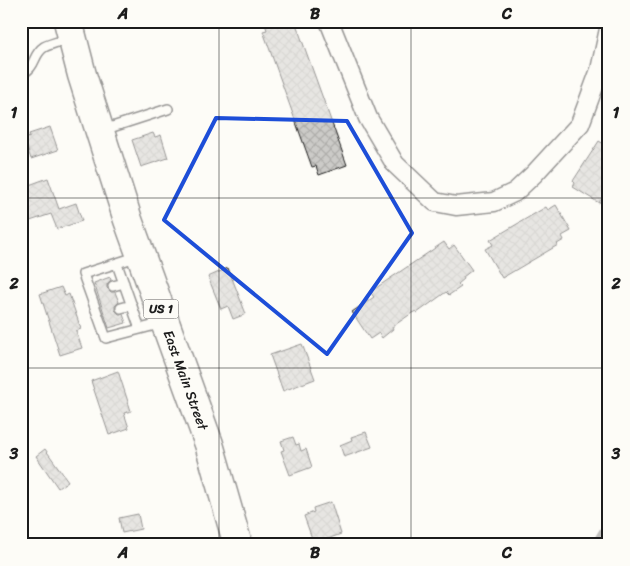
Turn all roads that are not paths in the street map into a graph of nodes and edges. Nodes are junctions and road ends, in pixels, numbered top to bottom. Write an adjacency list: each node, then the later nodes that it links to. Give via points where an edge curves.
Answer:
1 (329, 21): 2 (street, via 368,118 395,164 435,202 456,206 494,202 515,192 580,124 600,70)
2 (609, 29)
3 (70, 30): 4 (lane, via 31,56 29,71); 6 (main road, East Main Street / US 1)
4 (21, 74)
5 (168, 109): 6 (lane)
6 (101, 130): 7 (main road, East Main Street / US 1)
7 (129, 260): 8 (lane); 12 (main road, East Main Street / US 1); 12 (lane, via 84,274 94,293 106,338)
8 (124, 283): 9 (lane); 10 (lane)
9 (113, 286)
10 (132, 305): 11 (lane); 12 (lane)
11 (121, 308)
12 (153, 325): 13 (main road, East Main Street / US 1, via 209,444)
13 (238, 545)

